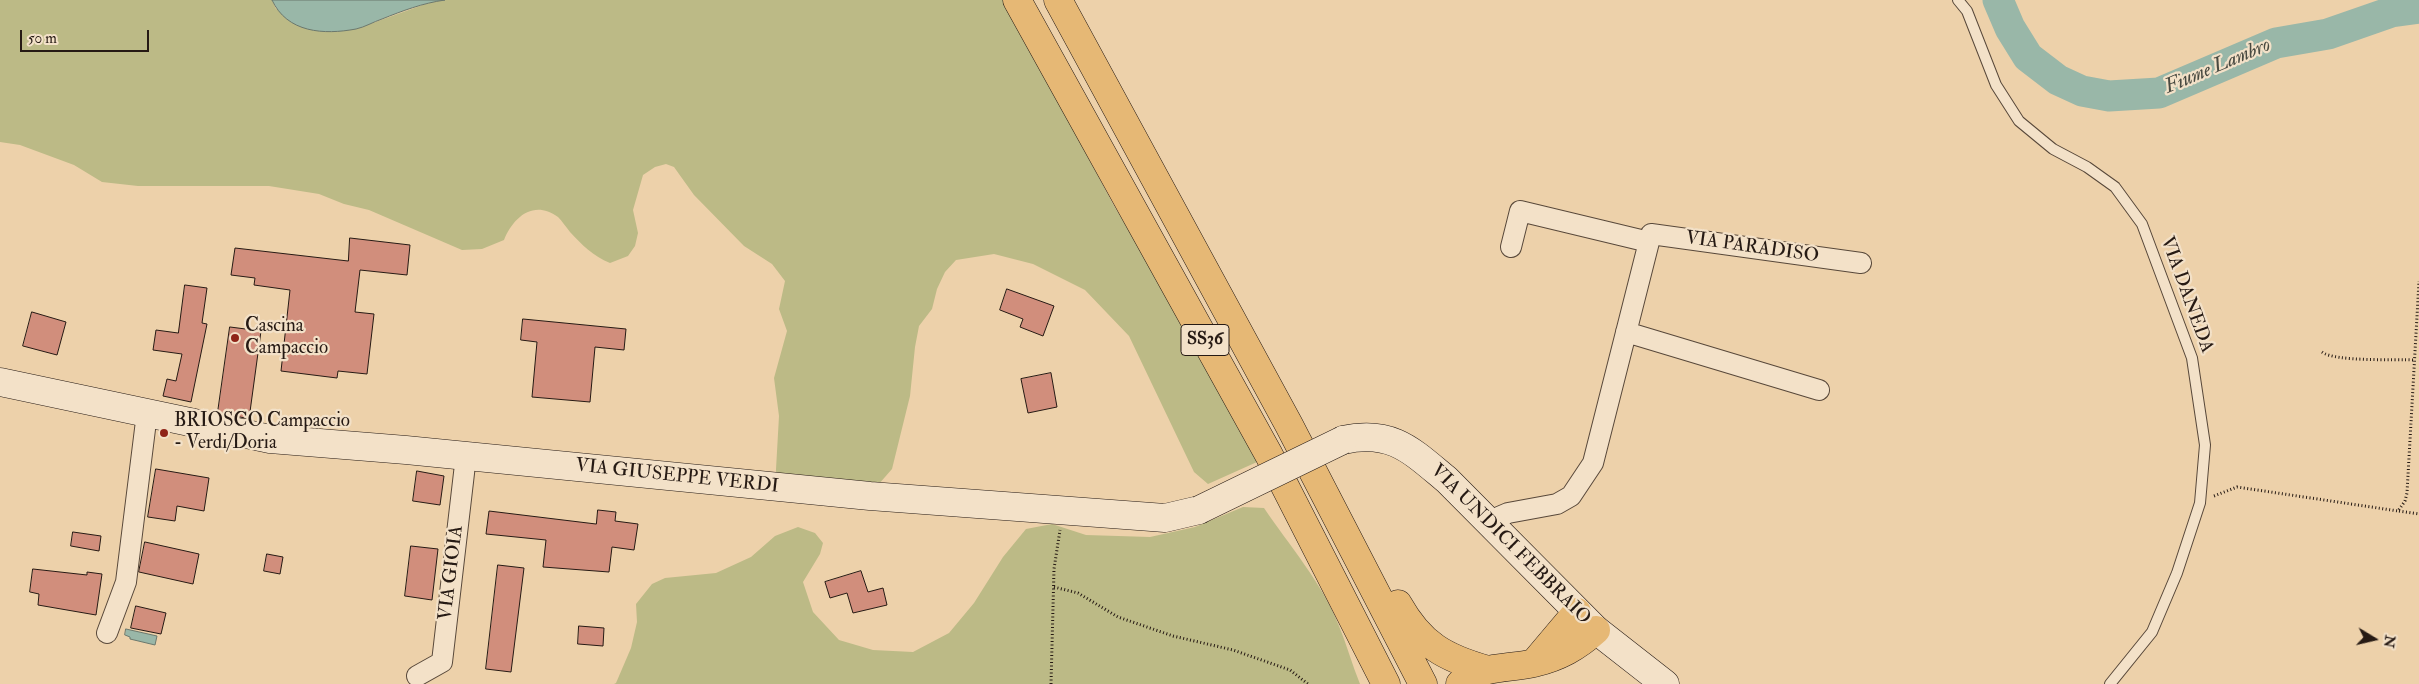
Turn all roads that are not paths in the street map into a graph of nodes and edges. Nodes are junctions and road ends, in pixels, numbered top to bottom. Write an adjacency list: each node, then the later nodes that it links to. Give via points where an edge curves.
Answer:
1 (1017, 0): 19 (highway, SS36, via 1269,455)
2 (1058, 0): 11 (highway, SS36)
3 (1958, 0): 23 (lane, VIA DANEDA, via 1967,11 1996,85 2019,121 2053,149 2115,187 2142,224 2192,358 2205,444 2200,503 2177,573 2152,632)
4 (1649, 242): 5 (street, via 1520,211); 6 (street, VIA PARADISO, via 1651,234); 7 (street)
5 (1511, 247)
6 (1861, 263)
7 (1626, 332): 9 (street); 14 (street, via 1593,463 1582,482 1571,496 1557,504 1508,513)
8 (0, 382): 10 (street, VIA GIUSEPPE VERDI)
9 (1819, 390)
10 (147, 413): 13 (street, VIA GIUSEPPE VERDI, via 270,440); 16 (street, via 126,582)
11 (1289, 425): 17 (highway, via 1329,476 1402,611 1418,633 1447,656); 20 (highway, SS36)
12 (1343, 440): 13 (street, VIA GIUSEPPE VERDI, bridge, via 1199,510 1165,518 870,496); 14 (street, VIA UNDICI FEBBRAIO, via 1375,436 1402,446 1447,480)
13 (466, 456): 18 (street, VIA GIOIA, via 442,662)
14 (1487, 522): 15 (street, VIA UNDICI FEBBRAIO)
15 (1586, 621): 17 (highway, via 1534,663); 22 (street, VIA UNDICI FEBBRAIO)
16 (107, 633)
17 (1488, 670): 21 (highway)
18 (417, 676)
19 (1386, 684)
20 (1423, 684)
21 (1460, 684)
22 (1665, 684)
23 (2110, 684)

